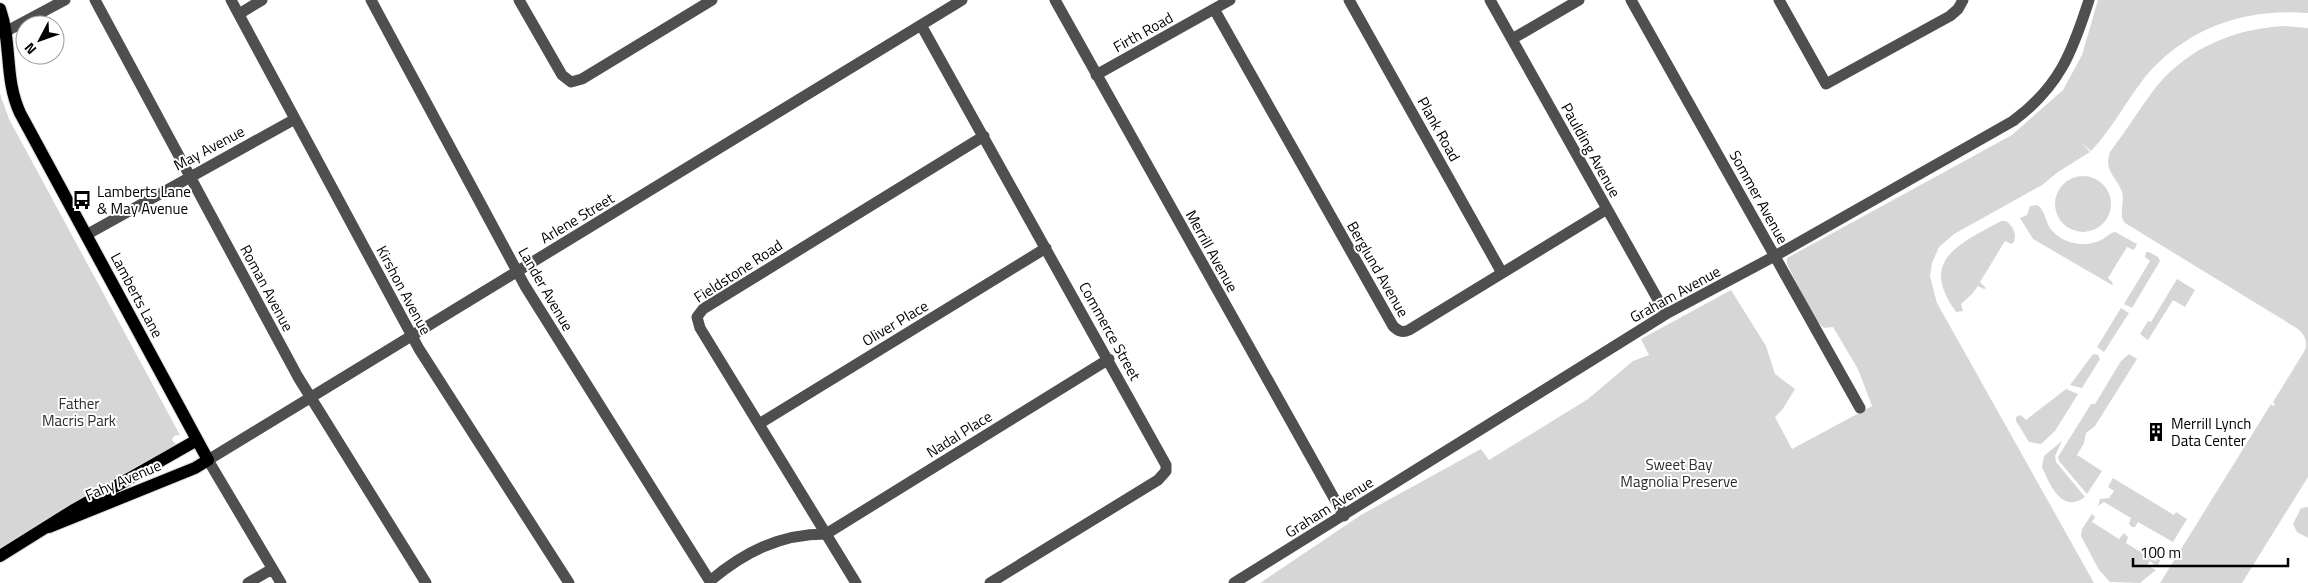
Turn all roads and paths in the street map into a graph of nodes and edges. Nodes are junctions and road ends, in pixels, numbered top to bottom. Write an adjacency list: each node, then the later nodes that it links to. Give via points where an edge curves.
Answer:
1 (66, 0): 22 (street)
2 (95, 0): 27 (street, Roman Avenue)
3 (232, 0): 20 (street, Kirshon Avenue)
4 (262, 0): 20 (street)
5 (371, 0): 32 (street, Lander Avenue)
6 (519, 0): 7 (street, via 562,75 572,82)
7 (712, 0)
8 (962, 0): 21 (street, Arlene Street)
9 (1055, 0): 24 (street, Merrill Avenue)
10 (1230, 0): 19 (street, Firth Road)
11 (1350, 0): 33 (street, Plank Road)
12 (1490, 0): 23 (street, Paulding Avenue)
13 (1579, 0): 23 (street)
14 (1631, 0): 31 (street, Sommer Avenue)
15 (1779, 0): 16 (street, via 1826,84 1950,16)
16 (1963, 0)
17 (2088, 0): 31 (street, Graham Avenue, via 2064,66 2047,91 2028,110)
18 (0, 9): 22 (main road, Lamberts Lane)
19 (1214, 9): 24 (street, Firth Road); 33 (street, Berglund Avenue, via 1388,318 1398,330 1409,330)
20 (239, 14): 25 (street, Kirshon Avenue)
21 (921, 25): 26 (street, Commerce Street); 32 (street, Arlene Street)
22 (5, 32): 29 (main road, Lamberts Lane, via 8,75 16,104)
23 (1512, 39): 28 (street, Paulding Avenue)
24 (1096, 75): 42 (street, Merrill Avenue)
25 (296, 119): 27 (street, May Avenue); 35 (street, Kirshon Avenue)
26 (984, 136): 30 (street, Commerce Street); 39 (street, Fieldstone Road, via 700,313 697,317 700,328)
27 (190, 176): 29 (street, May Avenue); 37 (street, Roman Avenue)
28 (1607, 208): 33 (street, Berglund Avenue); 34 (street, Paulding Avenue)
29 (86, 235): 40 (main road, Lamberts Lane)
30 (1046, 248): 36 (street, Commerce Street); 39 (street, Oliver Place)
31 (1775, 256): 34 (street, Graham Avenue); 38 (street, Sommer Avenue)
32 (517, 272): 35 (street, Arlene Street); 47 (street, Lander Avenue)
33 (1502, 273)
34 (1666, 314): 42 (street, Graham Avenue)
35 (412, 336): 37 (street, Arlene Street); 51 (street, Kirshon Avenue)
36 (1109, 359): 44 (street, Nadal Place); 53 (street, Commerce Street, via 1164,459 1166,471 1158,480)
37 (310, 398): 41 (street, Arlene Street); 50 (street, Roman Avenue)
38 (1860, 408)
39 (759, 424): 44 (street, Fieldstone Road)
40 (197, 440): 41 (main road, Lamberts Lane); 43 (main road, Fahy Avenue)
41 (208, 460): 43 (main road, Fahy Avenue); 46 (street, Lamberts Lane)
42 (1344, 516): 54 (street, Graham Avenue)
43 (49, 527): 45 (main road, Fahy Avenue)
44 (826, 534): 47 (street, via 782,538 743,556); 52 (street, Fieldstone Road)
45 (0, 556)
46 (272, 569): 48 (street); 49 (street, Lamberts Lane)
47 (710, 582)
48 (248, 583)
49 (281, 583)
50 (426, 583)
51 (569, 583)
52 (856, 583)
53 (990, 583)
54 (1234, 583)

